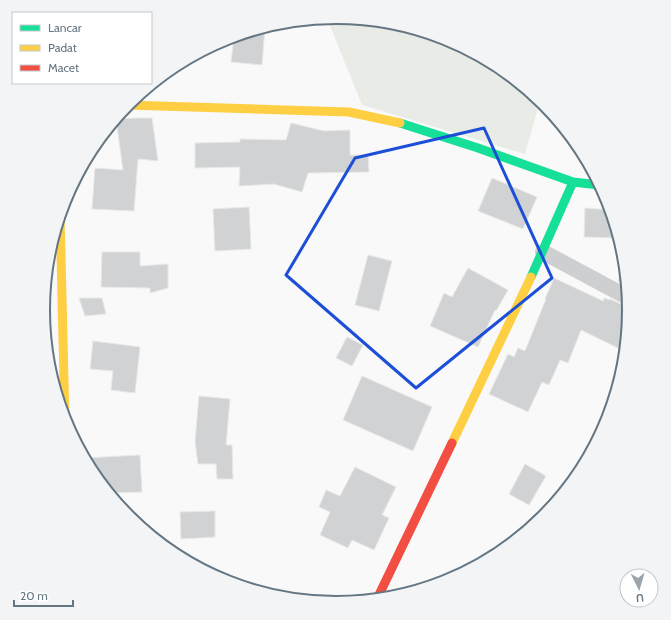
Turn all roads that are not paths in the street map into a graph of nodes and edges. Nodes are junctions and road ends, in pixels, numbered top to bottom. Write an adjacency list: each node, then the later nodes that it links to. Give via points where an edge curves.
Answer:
1 (137, 104): 2 (street, via 320,110 371,116 478,148)
2 (573, 182): 3 (street); 5 (street)
3 (592, 184)
4 (60, 232): 7 (street)
5 (543, 252): 6 (street); 8 (street)
6 (621, 294)
7 (64, 400)
8 (380, 593)

